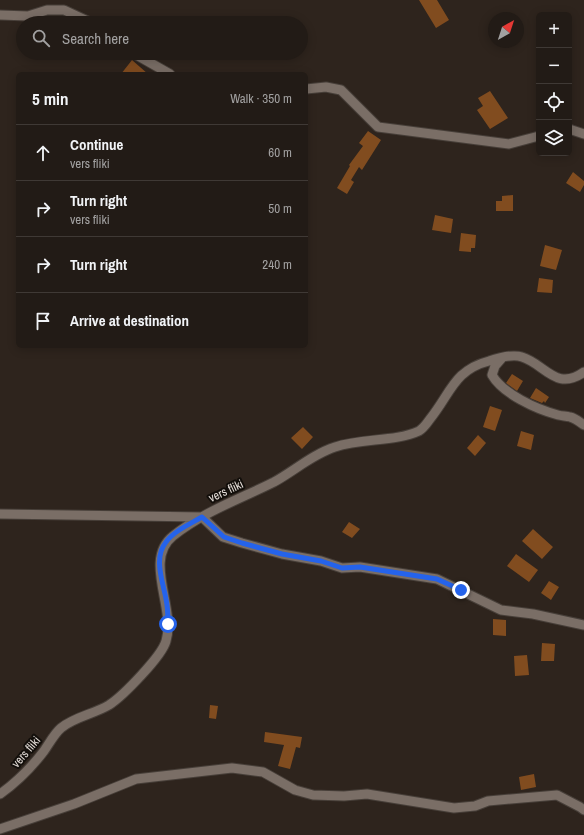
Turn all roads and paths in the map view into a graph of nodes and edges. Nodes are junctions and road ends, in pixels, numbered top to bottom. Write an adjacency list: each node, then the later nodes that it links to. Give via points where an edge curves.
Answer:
1 (0, 15): 2 (street)
2 (28, 16)
3 (28, 16): 4 (street, via 47,10 64,10)
4 (77, 16)
5 (142, 60): 6 (street)
6 (166, 72)
7 (308, 89): 10 (street, via 326,87 341,90 378,127 509,144)
8 (572, 130): 9 (street)
9 (584, 134)
10 (536, 137)
11 (502, 358): 12 (street, vers fliki, via 521,357 548,374 566,379 576,378); 13 (street, via 492,375 497,384 525,401 559,416 571,417); 15 (street, vers fliki, via 470,368 458,378 422,429 405,436 362,440 333,447 276,481)
12 (584, 372)
13 (584, 425)
14 (0, 514): 15 (street)
15 (202, 517): 16 (street, via 224,537 242,543 342,568 360,567 437,579 501,610); 17 (street, vers fliki, via 173,535 165,542 160,553 168,624 166,643 132,686 108,705 61,728 31,767)
16 (584, 625)
17 (0, 794)
18 (584, 810): 19 (street, via 557,795 488,800 475,806 454,808 367,794 313,795 295,790 263,772 232,768 136,779)
19 (0, 829)

